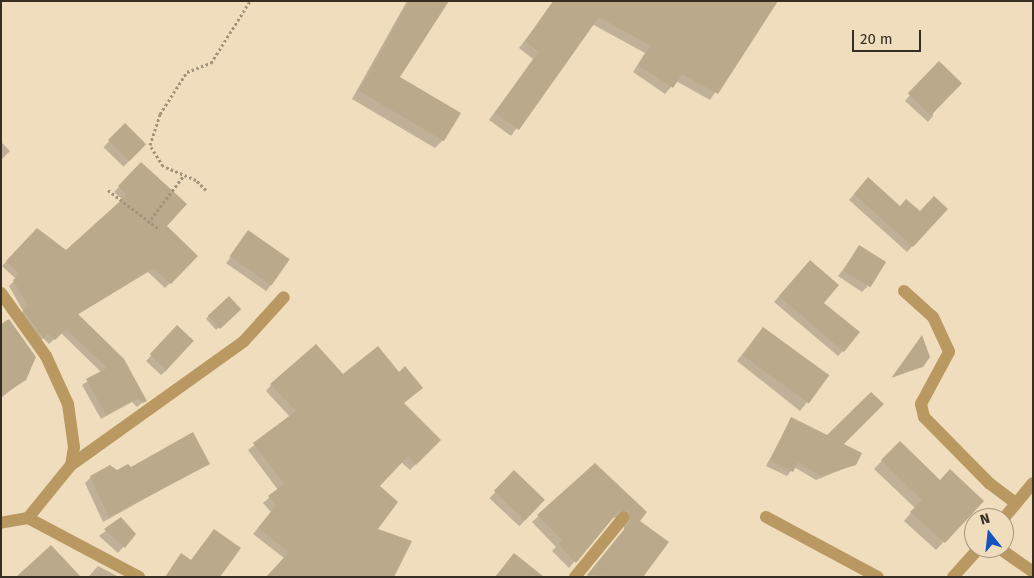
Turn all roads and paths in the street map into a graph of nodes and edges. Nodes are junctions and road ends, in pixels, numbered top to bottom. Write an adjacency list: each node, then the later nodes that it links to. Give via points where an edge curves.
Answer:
1 (250, 1): 2 (path, via 211,63 187,72 160,114 150,145 163,166)
2 (184, 175): 4 (path); 5 (path)
3 (108, 190): 5 (path)
4 (206, 190)
5 (148, 223): 6 (path)
6 (159, 229)
7 (904, 291): 12 (street, via 933,317 949,352 921,404 924,417 989,482)
8 (1, 293): 10 (street, via 46,356 68,404 74,448)
9 (284, 297): 10 (street, via 244,341)
10 (71, 465): 16 (street)
11 (1033, 483): 12 (street)
12 (1016, 503): 13 (street)
13 (1012, 508)
14 (624, 517): 22 (street)
15 (766, 517): 23 (street)
16 (28, 518): 17 (street); 21 (street)
17 (1, 523)
18 (970, 558): 24 (street)
19 (1013, 558): 20 (street)
20 (1033, 572)
21 (139, 577)
22 (575, 577)
23 (878, 577)
24 (953, 577)

